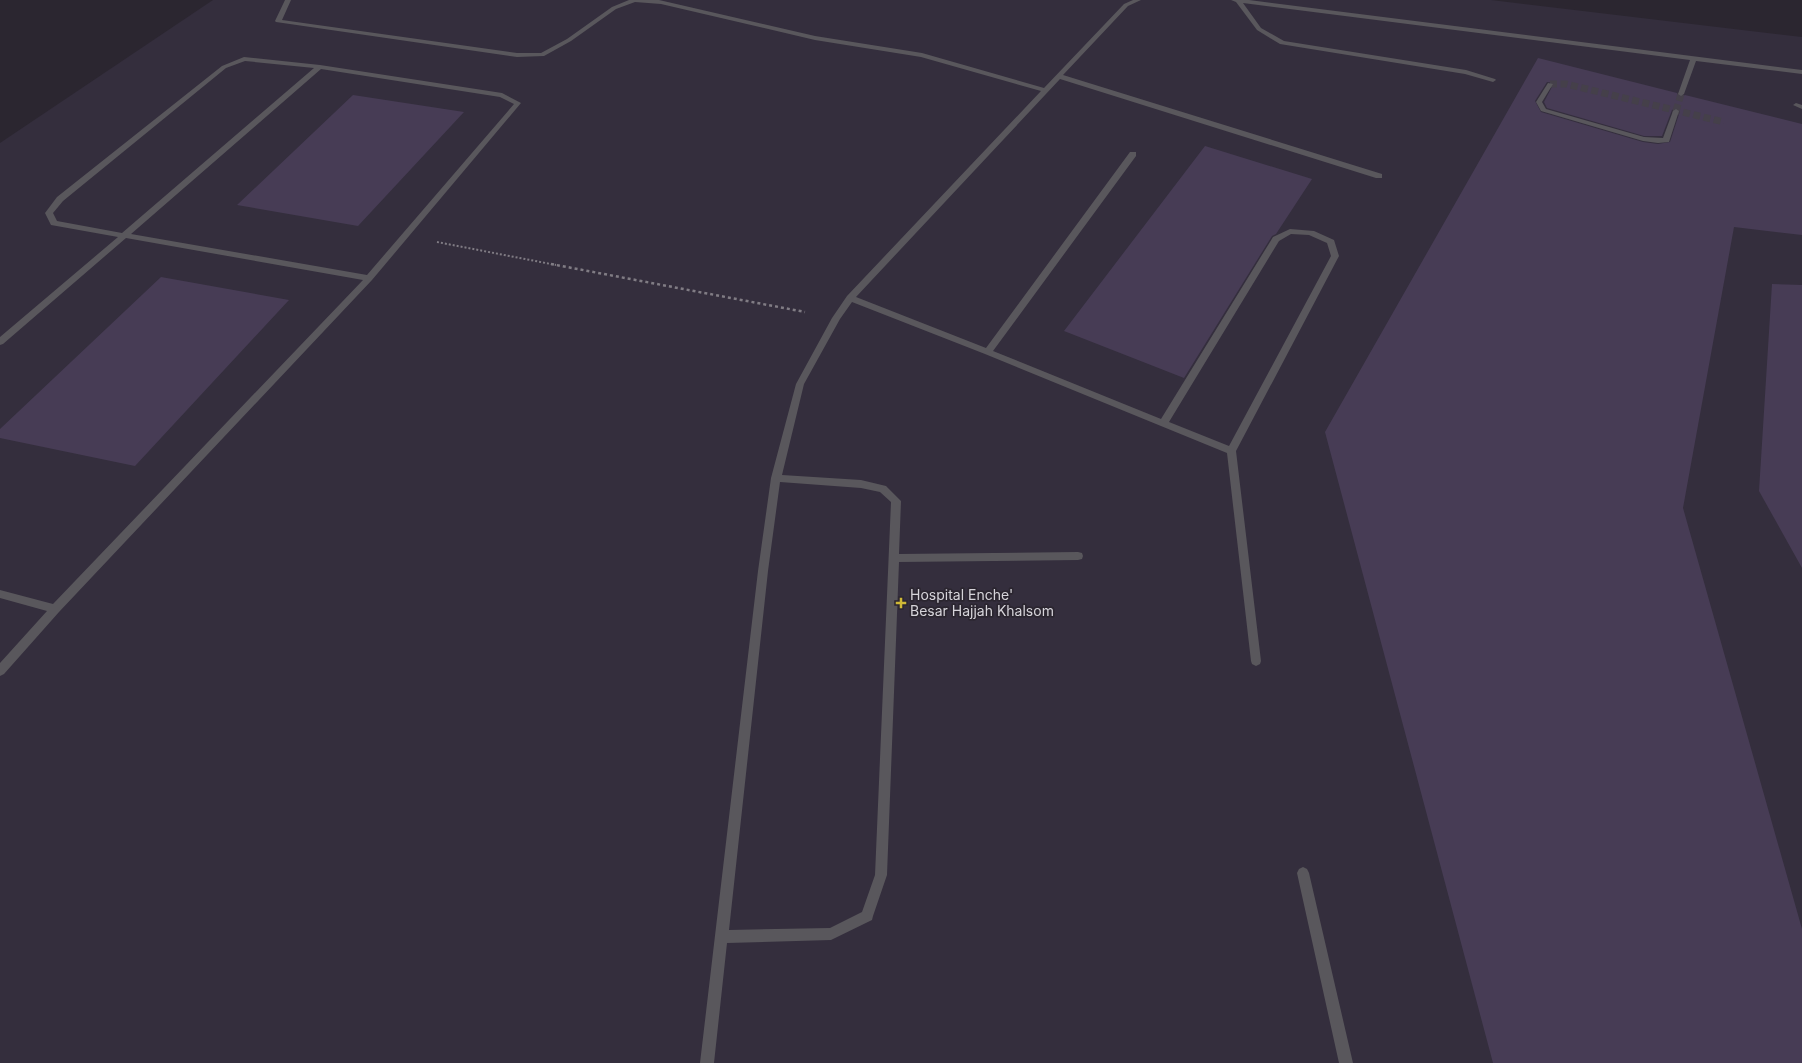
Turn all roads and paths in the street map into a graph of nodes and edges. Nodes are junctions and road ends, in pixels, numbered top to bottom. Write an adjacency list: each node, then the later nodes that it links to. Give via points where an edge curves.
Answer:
1 (288, 0): 4 (street, via 278,21 517,55 542,55 569,40 614,8 634,0)
2 (1138, 0): 8 (street, via 1126,5)
3 (1236, 0): 5 (street); 9 (street, via 1259,29 1282,43 1466,72)
4 (664, 1): 11 (street, via 815,38 922,55)
5 (1694, 58): 7 (street); 12 (street)
6 (320, 67): 16 (street); 16 (street, via 244,59 224,67 60,199 49,213 54,223); 17 (street, via 502,95 518,103)
7 (1802, 72)
8 (1058, 76): 11 (street); 15 (street)
9 (1492, 80)
10 (1550, 84): 13 (street, via 1539,102 1543,110 1658,142 1666,140)
11 (1045, 90): 19 (street)
12 (1681, 94)
13 (1676, 111)
14 (1133, 154): 22 (street)
15 (1379, 176)
16 (127, 234): 18 (street); 21 (street)
17 (405, 236): 18 (street); 20 (path)
18 (370, 278): 29 (street)
19 (850, 298): 20 (street); 22 (street)
20 (836, 318): 25 (street, via 800,384)
21 (0, 342)
22 (988, 352): 23 (street)
23 (1163, 424): 24 (street); 24 (street, via 1276,240 1290,231 1311,233 1331,242 1335,256)
24 (1231, 451): 30 (street)
25 (776, 478): 27 (street, via 861,484 883,490 896,501); 33 (street)
26 (1078, 556): 27 (street)
27 (895, 558): 33 (street, via 881,875 867,916 831,934)
28 (0, 594): 29 (street)
29 (55, 609): 31 (street)
30 (1256, 661)
31 (0, 671)
32 (1303, 873): 35 (street)
33 (721, 937): 34 (street)
34 (707, 1063)
35 (1346, 1063)

